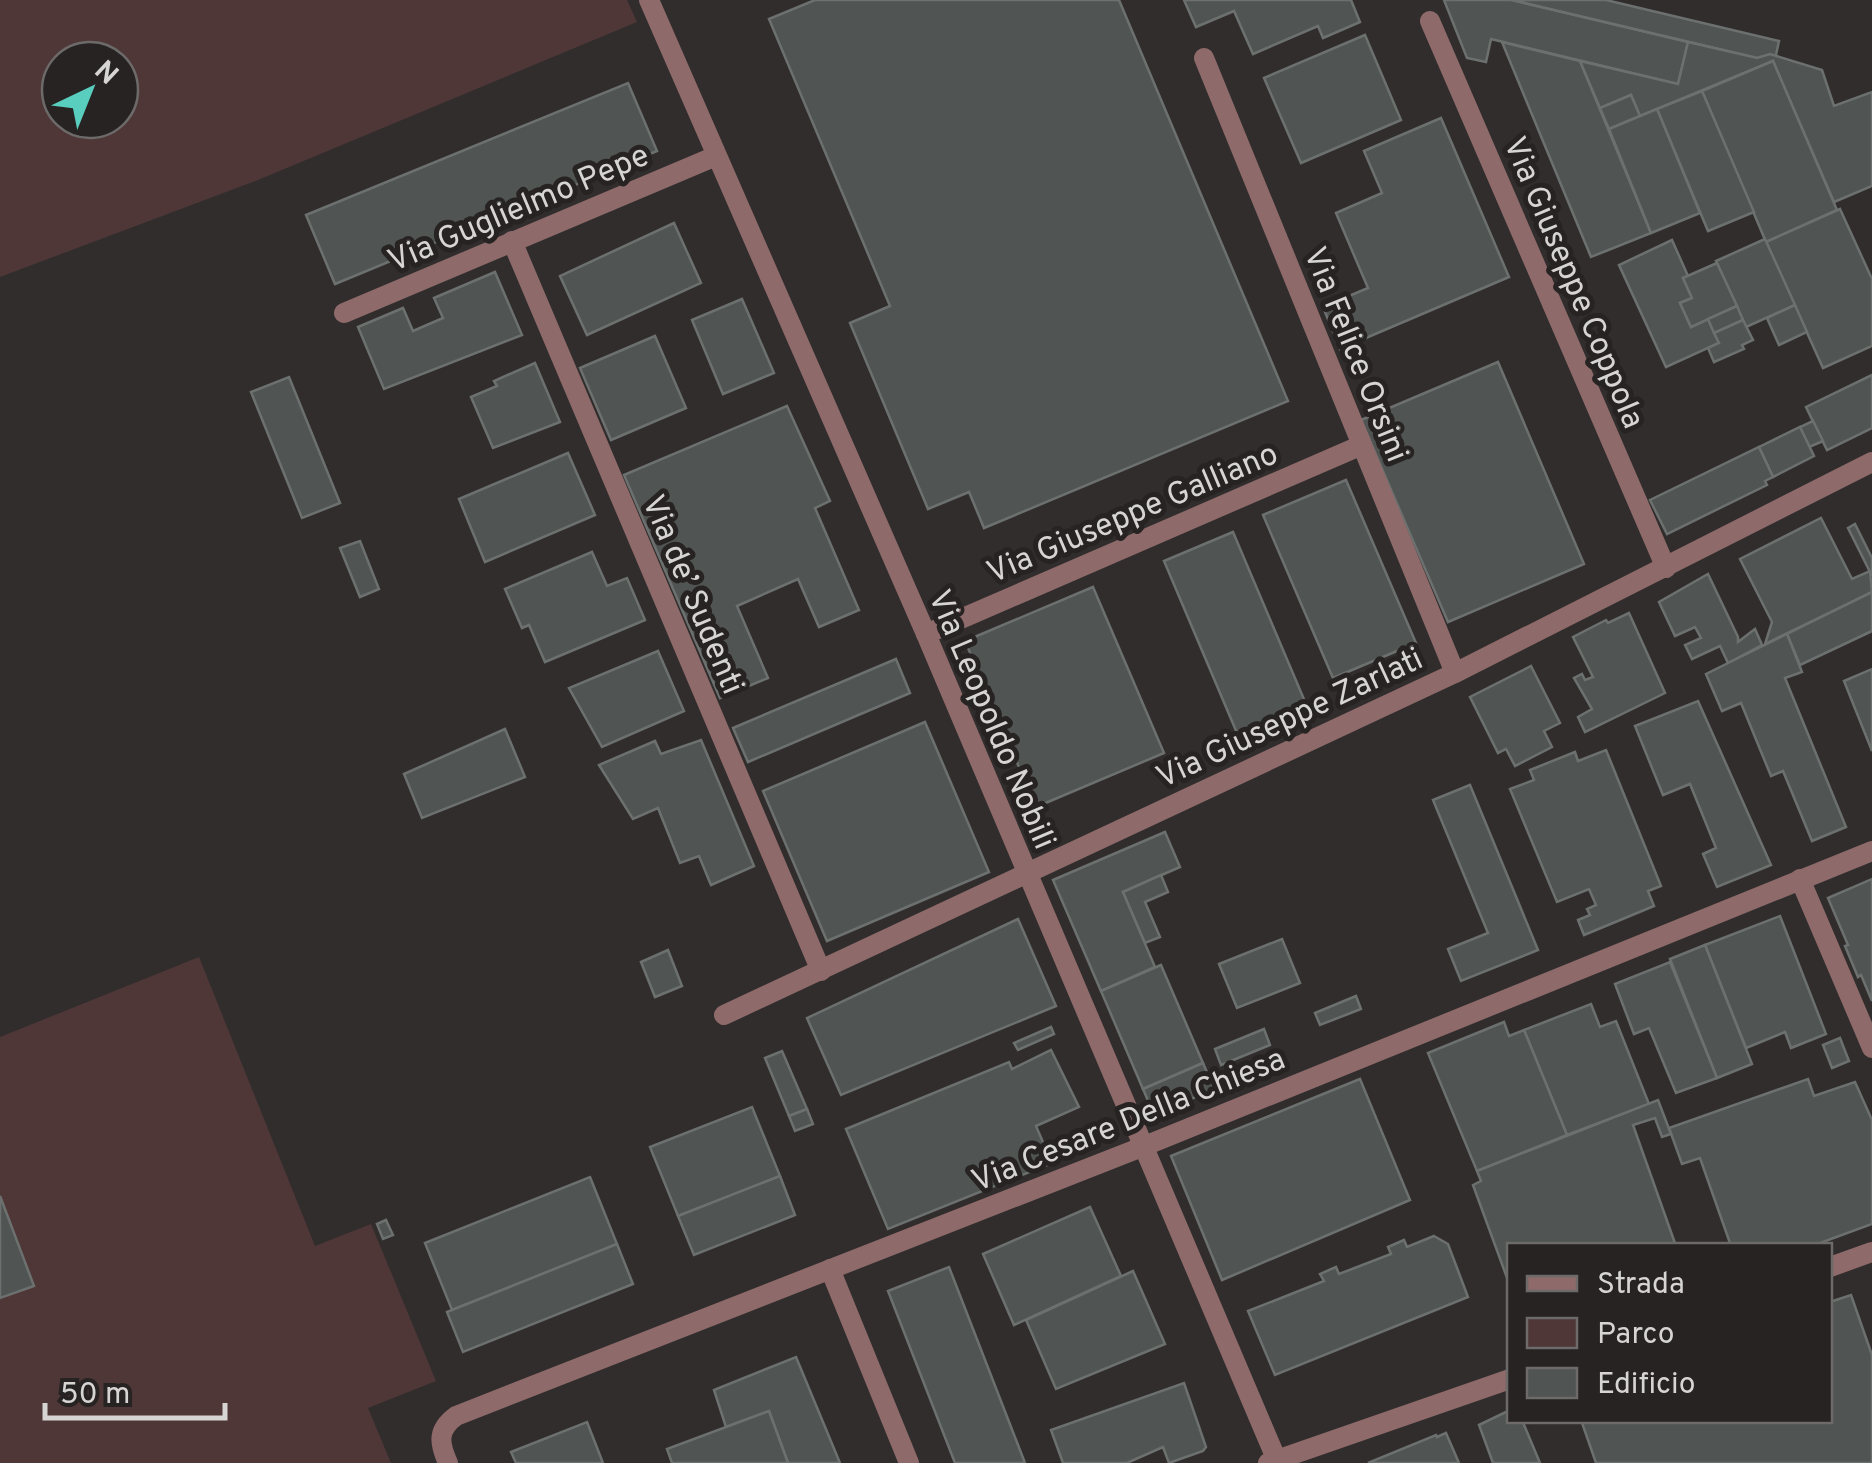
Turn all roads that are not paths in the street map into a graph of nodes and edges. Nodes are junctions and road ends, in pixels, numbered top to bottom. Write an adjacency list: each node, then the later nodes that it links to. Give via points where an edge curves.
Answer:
1 (649, 0): 4 (street, Via Leopoldo Nobili)
2 (1430, 20): 9 (street, Via Giuseppe Coppola)
3 (1204, 58): 7 (street, Via Felice Orsini)
4 (716, 156): 5 (street, Via Guglielmo Pepe); 10 (street, Via Leopoldo Nobili)
5 (512, 242): 6 (street, Via Guglielmo Pepe); 15 (street, Via de’ Sudenti)
6 (344, 313)
7 (1362, 446): 10 (street, Via Giuseppe Galliano); 11 (street, Via Felice Orsini)
8 (1872, 462): 9 (street, Via Giuseppe Zarlati)
9 (1666, 568): 11 (street, Via Giuseppe Zarlati)
10 (926, 634): 13 (street, Via Leopoldo Nobili)
11 (1456, 673): 13 (street, Via Giuseppe Zarlati)
12 (1872, 851): 14 (street, Via Cesare Della Chiesa)
13 (1026, 872): 15 (street, Via Giuseppe Zarlati); 18 (street, Via Leopoldo Nobili)
14 (1800, 880): 17 (street); 18 (street, Via Cesare Della Chiesa)
15 (822, 971): 16 (street, Via Giuseppe Zarlati)
16 (724, 1014)
17 (1872, 1048)
18 (1142, 1146): 21 (street, Via Cesare Della Chiesa); 23 (street, Via Leopoldo Nobili)
19 (1872, 1252): 20 (street)
20 (1832, 1266)
21 (830, 1269): 24 (street, Via Cesare Della Chiesa, via 456,1416 441,1432); 25 (street)
22 (1507, 1380): 23 (street)
23 (1274, 1462)
24 (448, 1463)
25 (908, 1463)

